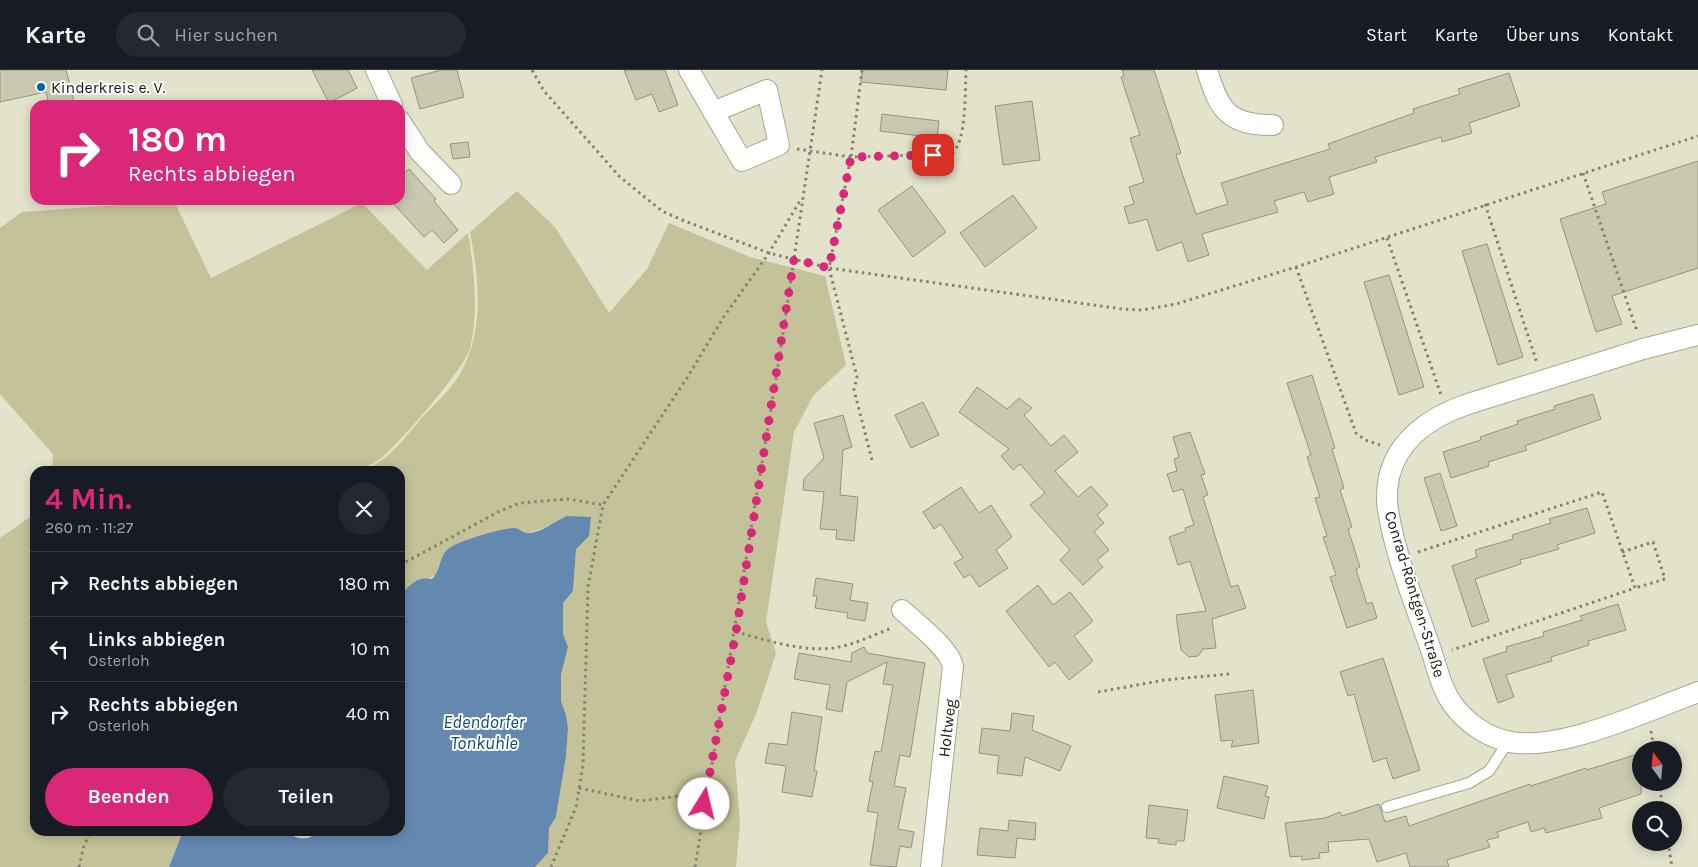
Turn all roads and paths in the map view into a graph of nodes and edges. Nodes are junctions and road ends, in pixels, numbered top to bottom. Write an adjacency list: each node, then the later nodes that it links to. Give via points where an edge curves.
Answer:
1 (376, 70): 8 (street)
2 (532, 70): 21 (path, via 544,91 606,162 662,211)
3 (689, 70): 9 (street)
4 (822, 70): 14 (path)
5 (862, 70): 15 (path)
6 (966, 70): 15 (path, via 961,136 956,151 951,154)
7 (1206, 70): 10 (street, via 1215,96 1228,113 1247,125)
8 (390, 100)
9 (713, 112): 13 (street, via 742,162); 13 (street, via 767,90)
10 (1273, 126)
11 (405, 129): 17 (street, via 420,152)
12 (1698, 136): 16 (path)
13 (779, 145): 14 (path)
14 (809, 152): 15 (path); 18 (path)
15 (851, 157): 24 (path)
16 (1583, 173): 19 (path); 26 (path)
17 (451, 184)
18 (802, 196): 21 (path); 22 (path)
19 (1484, 204): 20 (path); 27 (path)
20 (1387, 237): 23 (path); 28 (path)
21 (769, 253): 22 (path); 31 (path, via 723,318)
22 (794, 259): 24 (path); 37 (path)
23 (1296, 267): 24 (path, via 1176,304 1142,310); 29 (path, via 1356,433)
24 (829, 268): 30 (path, via 857,377 854,390)
25 (1698, 335): 26 (street, Conrad-Röntgen-Straße)
26 (1643, 349): 27 (street, Conrad-Röntgen-Straße)
27 (1543, 380): 28 (street, Conrad-Röntgen-Straße)
28 (1446, 412): 33 (street, Conrad-Röntgen-Straße, via 1414,434 1400,452 1389,476 1387,504)
29 (1372, 442)
30 (872, 460)
31 (603, 505): 34 (path, via 568,499 520,503); 44 (path, via 588,586 583,765)
32 (1622, 552): 33 (path, via 1602,492); 35 (path); 35 (path, via 1653,542 1665,579)
33 (1401, 558): 38 (street, Conrad-Röntgen-Straße)
34 (405, 562)
35 (1635, 588): 38 (path)
36 (907, 615): 37 (path, via 848,645 832,648 776,642); 51 (street, Holtweg, via 949,657 953,666)
37 (736, 632): 50 (path, via 706,788)
38 (1433, 656): 42 (street, Conrad-Röntgen-Straße, via 1447,696 1463,716 1484,732)
39 (1230, 674): 40 (path, via 1165,680)
40 (1098, 692)
41 (1698, 692): 42 (street, Conrad-Röntgen-Straße, via 1556,740 1523,744)
42 (1508, 742): 45 (lane, via 1489,771 1469,783)
43 (698, 783): 44 (path, via 680,796 640,801)
44 (579, 788): 49 (path, via 576,807)
45 (1386, 807)
46 (89, 836): 48 (path)
47 (1669, 851): 52 (path)
48 (79, 867)
49 (551, 867)
50 (695, 867)
51 (931, 867)
52 (1672, 867)

